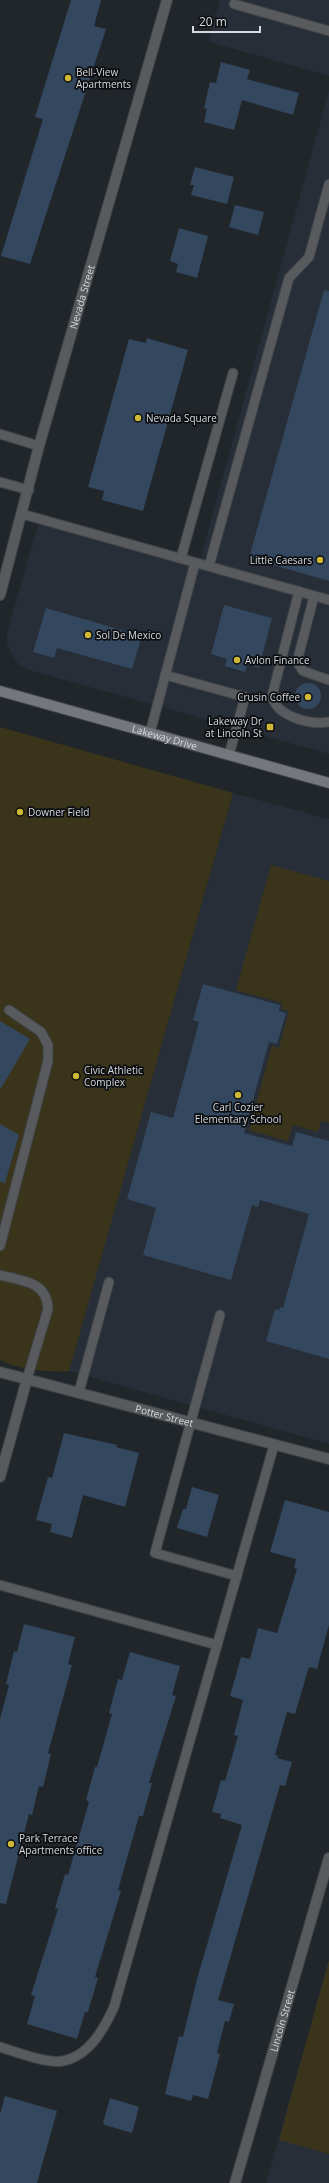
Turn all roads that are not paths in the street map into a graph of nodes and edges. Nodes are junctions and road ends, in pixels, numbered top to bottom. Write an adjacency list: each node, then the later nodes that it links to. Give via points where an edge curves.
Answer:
1 (167, 0): 7 (street, Nevada Street)
2 (234, 4): 3 (lane)
3 (329, 31)
4 (329, 184): 13 (lane, via 309,257 290,278)
5 (233, 373): 11 (lane)
6 (0, 434): 7 (lane)
7 (39, 446): 9 (street, Nevada Street)
8 (0, 482): 9 (lane)
9 (29, 490): 10 (street, Nevada Street)
10 (22, 514): 11 (lane); 15 (street, Nevada Street)
11 (181, 558): 12 (lane)
12 (195, 563): 13 (lane); 18 (lane)
13 (209, 566): 14 (lane)
14 (299, 592): 16 (lane); 21 (lane, via 272,696 273,704 284,714 319,724)
15 (0, 595)
16 (314, 596): 17 (lane); 19 (lane, via 297,662 303,672)
17 (329, 600)
18 (165, 675): 22 (lane); 23 (lane, via 245,697)
19 (329, 680)
20 (0, 691): 22 (main road, Lakeway Drive)
21 (329, 722)
22 (150, 733): 23 (main road, Lakeway Drive)
23 (229, 755): 24 (main road, Lakeway Drive)
24 (329, 783)
25 (9, 1010): 26 (lane, via 41,1032 48,1045 48,1061)
26 (0, 1246)
27 (0, 1275): 31 (lane, via 32,1283 48,1298 48,1309)
28 (109, 1282): 32 (lane)
29 (220, 1314): 33 (lane)
30 (0, 1372): 31 (street, Potter Street)
31 (27, 1379): 32 (street, Potter Street); 36 (street)
32 (79, 1392): 33 (street, Potter Street)
33 (191, 1422): 34 (street, Potter Street); 37 (lane, via 155,1553)
34 (274, 1445): 35 (street, Potter Street); 37 (lane)
35 (329, 1459)
36 (0, 1477)
37 (237, 1576): 39 (lane)
38 (0, 1585): 39 (lane)
39 (217, 1645): 41 (lane, via 114,2007 102,2031 85,2050 63,2061 40,2058)
40 (329, 1858): 42 (street, Lincoln Street)
41 (0, 2047)
42 (235, 2183)

